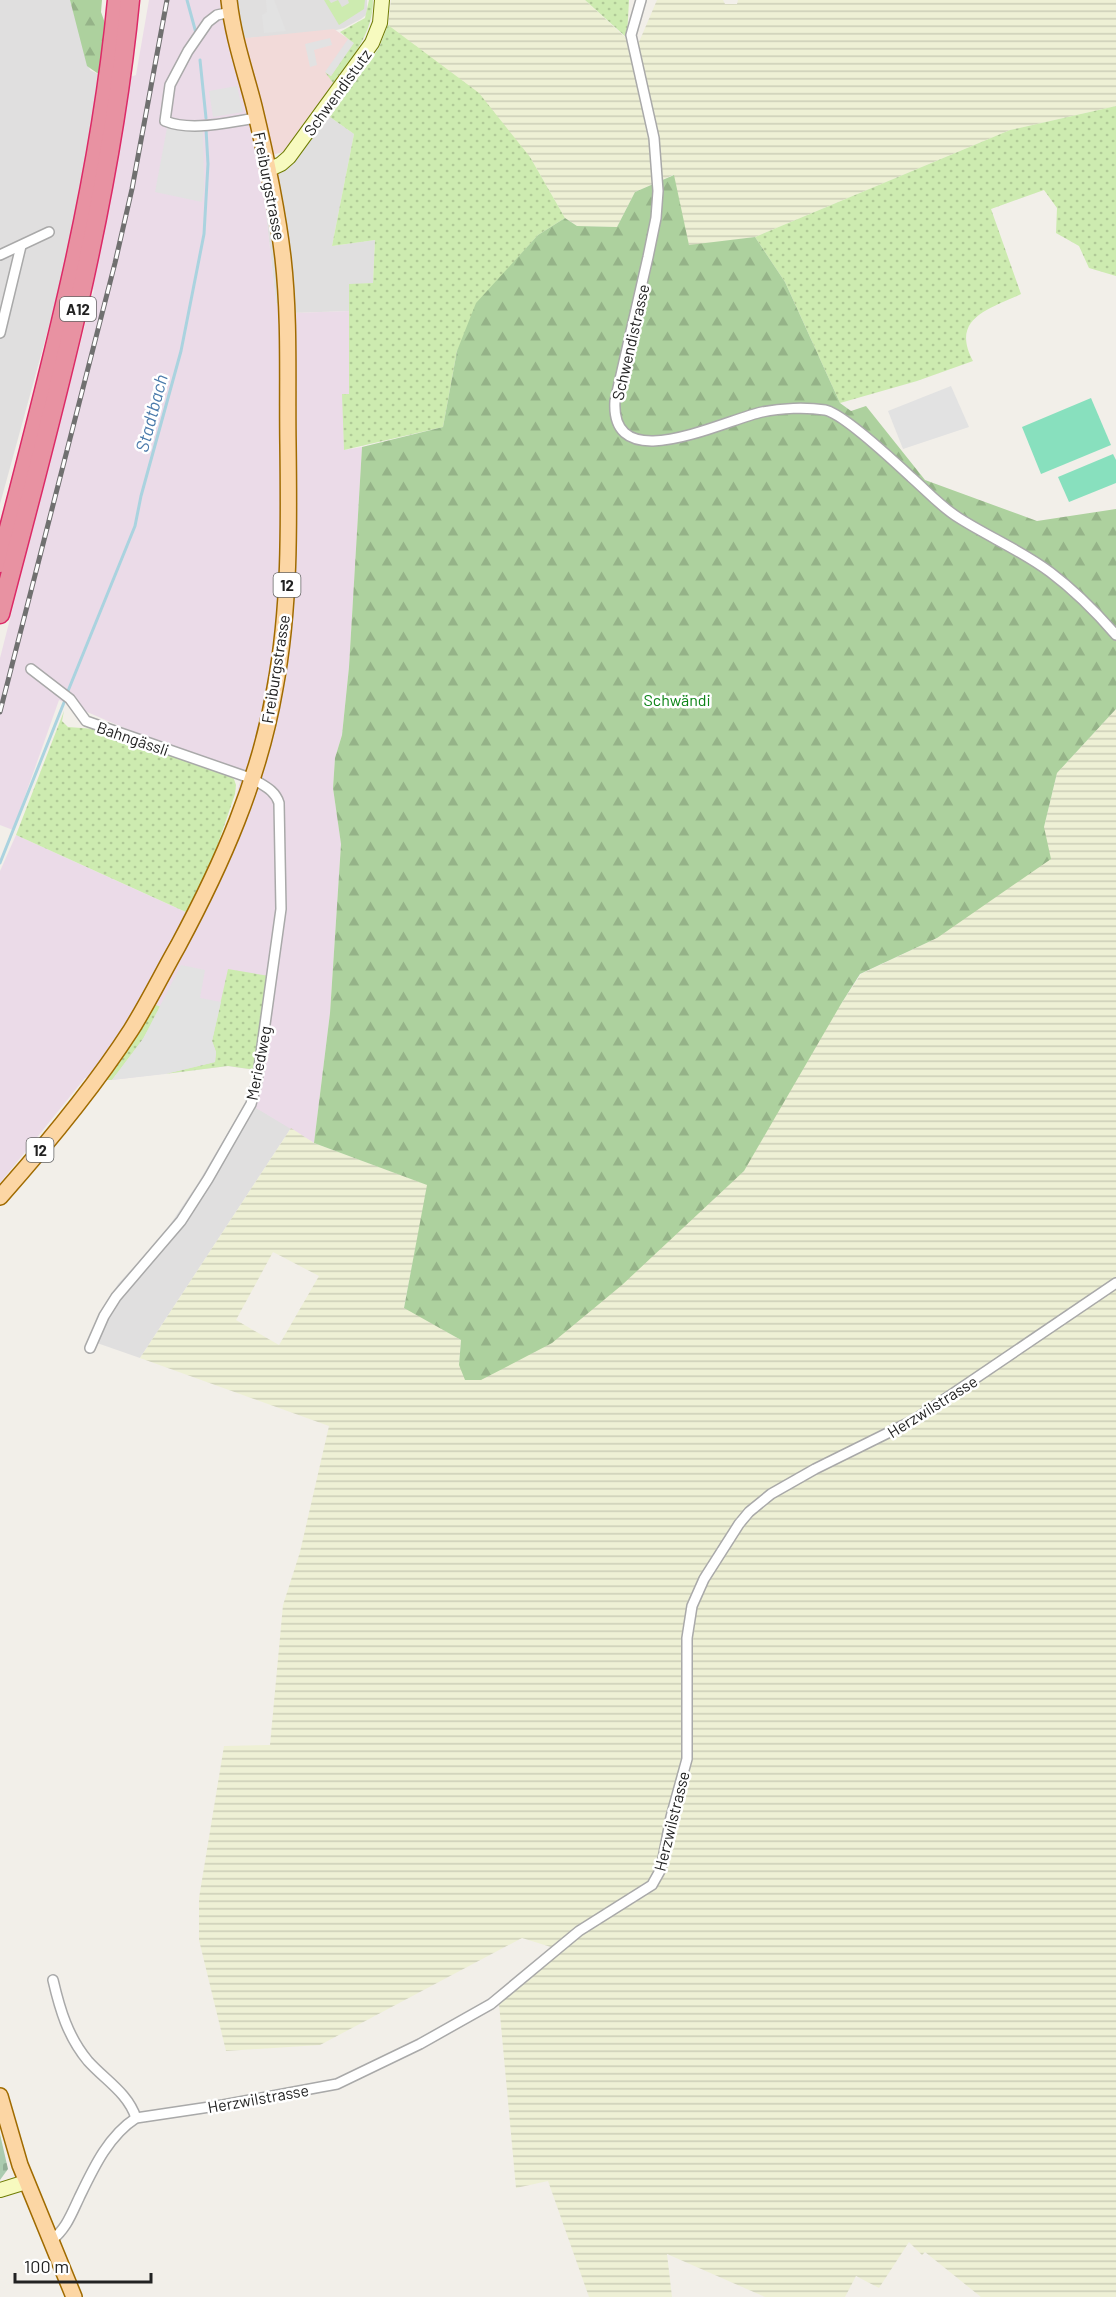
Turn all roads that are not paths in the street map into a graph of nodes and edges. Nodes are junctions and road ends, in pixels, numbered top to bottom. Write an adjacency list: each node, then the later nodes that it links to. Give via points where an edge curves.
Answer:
1 (117, 0): 12 (highway, A12, via 86,210)
2 (130, 0): 13 (highway, A12, via 116,116 91,252)
3 (382, 0): 7 (main road, Schwendistutz, via 380,23 368,50 294,152)
4 (641, 0): 14 (street, Schwendistrasse, via 632,35 654,138 658,191 656,218 615,401 619,428 633,439 653,442 762,411 802,408 832,412 950,512 1049,571)
5 (230, 6): 6 (main road, Freiburgstrasse / 12); 6 (street, via 208,22 170,84 165,121 193,125)
6 (257, 118): 7 (main road, Freiburgstrasse / 12)
7 (268, 170): 16 (main road, Freiburgstrasse / 12, via 286,286 288,542 279,665)
8 (49, 232): 9 (street)
9 (21, 246): 10 (street); 11 (street)
10 (0, 255)
11 (0, 333)
12 (0, 563)
13 (0, 614)
14 (1116, 634)
15 (32, 669): 16 (street, Bahngässli, via 70,699 86,721)
16 (253, 779): 17 (main road, Freiburgstrasse / 12, via 209,887 131,1029 80,1101); 19 (street, Meriedweg, via 277,795 281,909 251,1104 181,1221 116,1297)
17 (0, 1197)
18 (1116, 1283): 22 (street, Herzwilstrasse, via 914,1420 815,1469 748,1512 704,1579 692,1606 687,1638 687,1759 670,1817 662,1869 652,1885 579,1931 491,2004 337,2084)
19 (90, 1348)
20 (53, 1980): 22 (street, via 72,2039 89,2062 124,2095)
21 (0, 2096): 23 (main road)
22 (136, 2118): 25 (street, via 108,2145 66,2226)
23 (26, 2182): 24 (main road); 25 (main road)
24 (0, 2190)
25 (51, 2241): 26 (main road)
26 (74, 2297)

